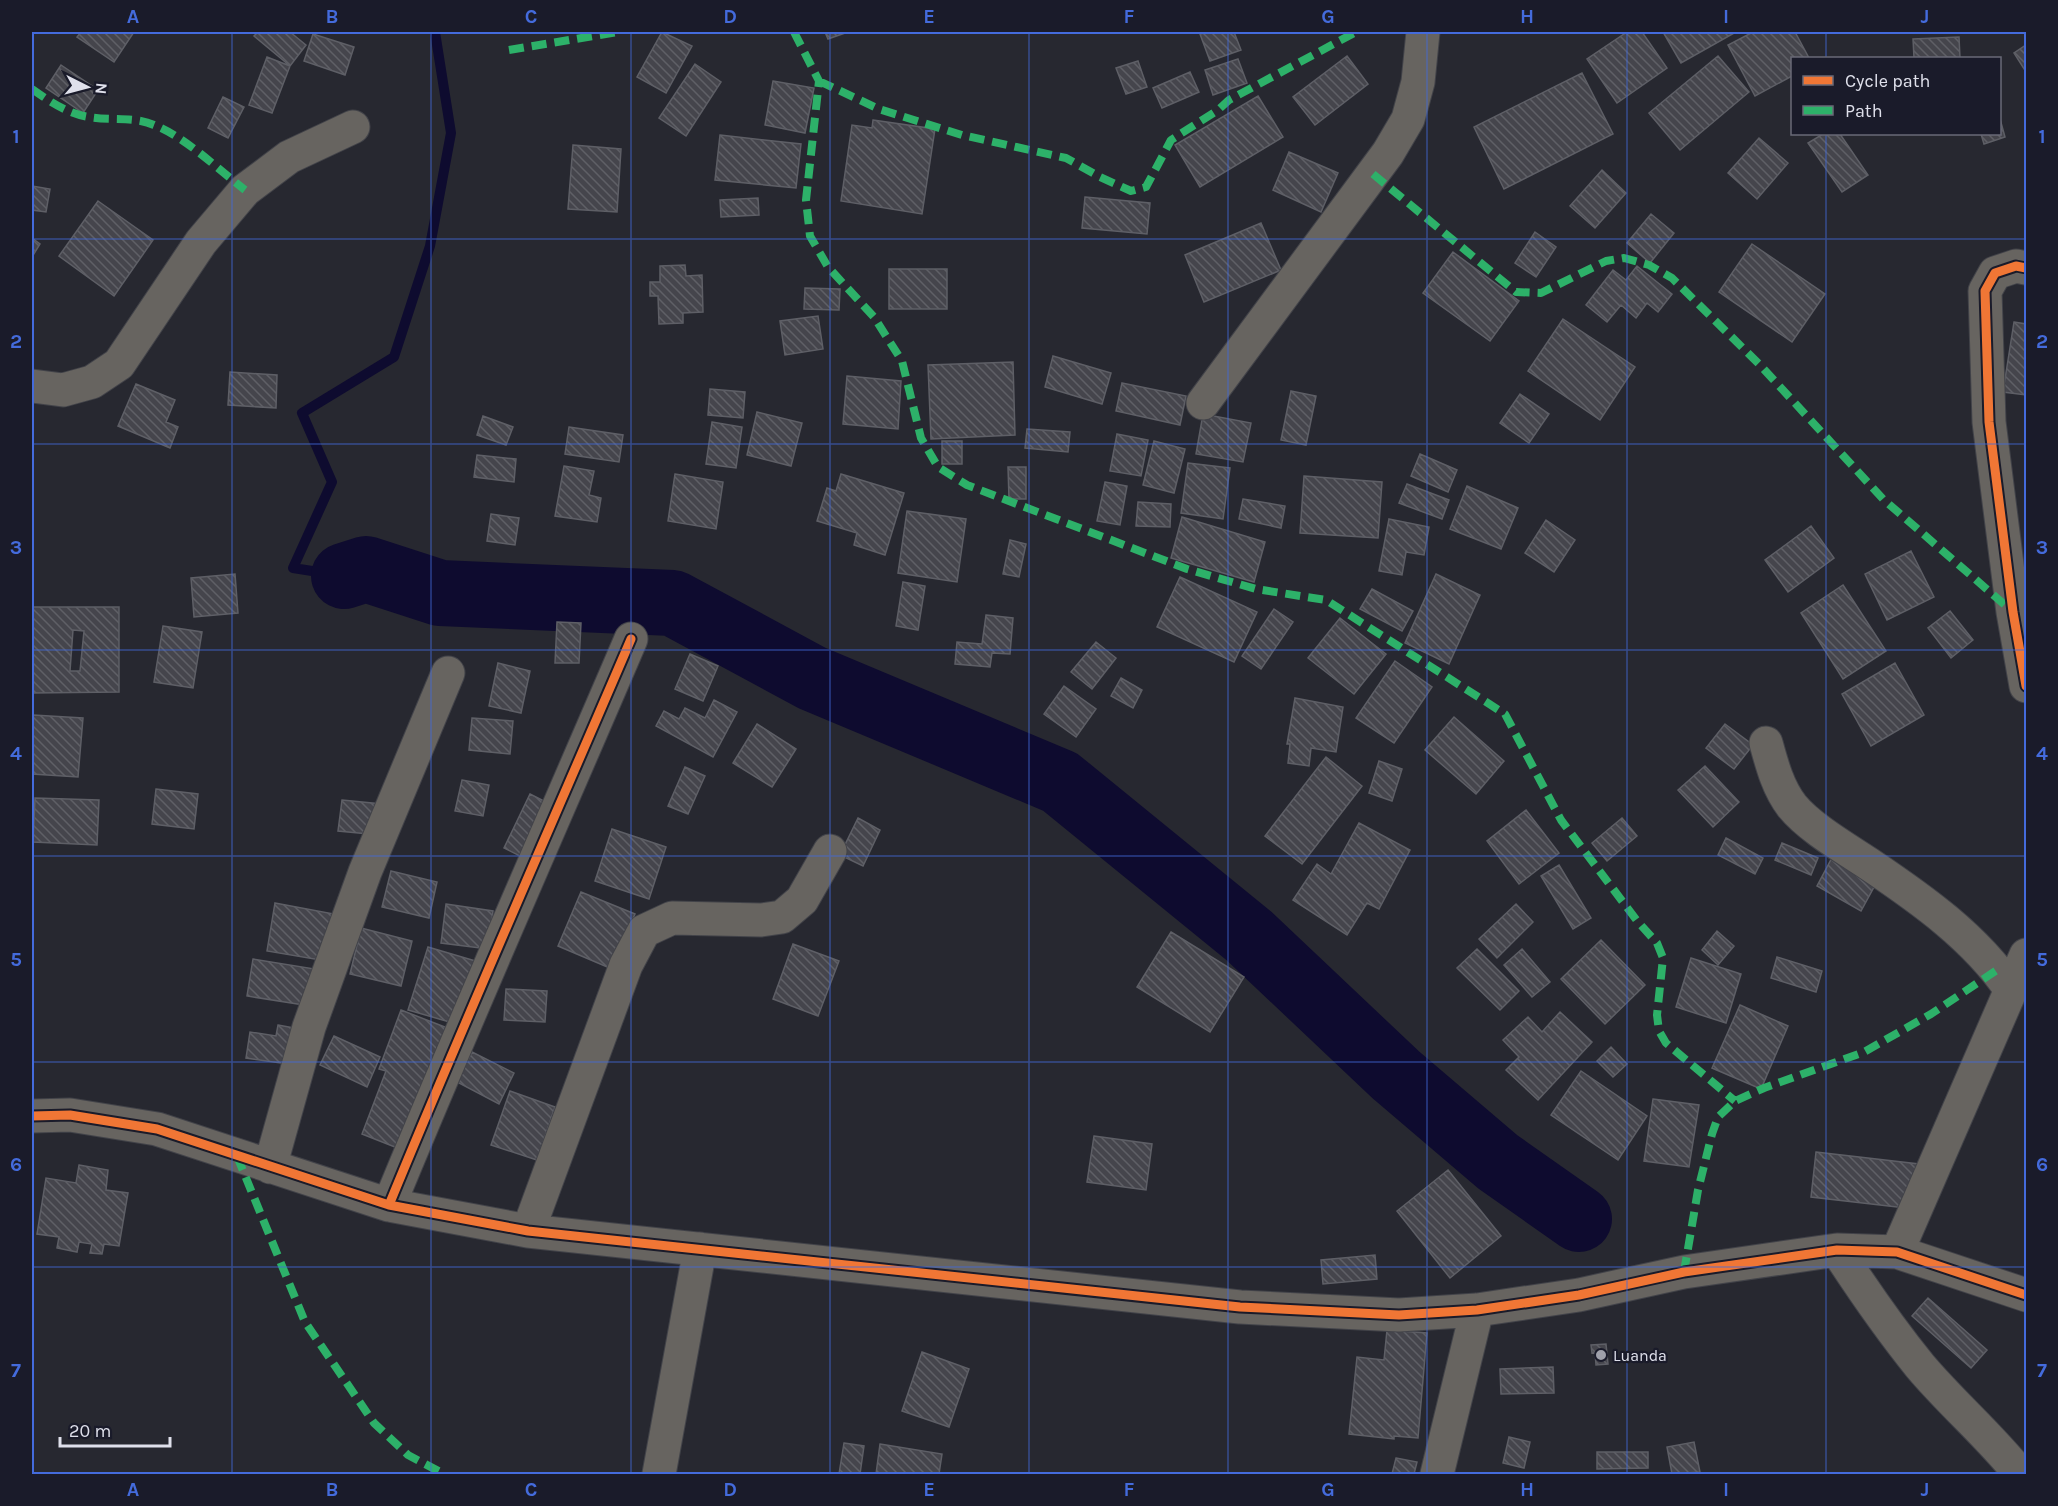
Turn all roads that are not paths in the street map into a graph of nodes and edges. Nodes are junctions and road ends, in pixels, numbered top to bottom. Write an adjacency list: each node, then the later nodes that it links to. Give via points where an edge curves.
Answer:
1 (1423, 32): 5 (street, via 1416,92 1408,119 1388,153)
2 (353, 127): 4 (street, via 289,157 245,190 201,242 120,364 92,382 63,390)
3 (2026, 268): 8 (street, via 2016,266 1995,273 1985,291 1989,422)
4 (32, 386)
5 (1203, 404)
6 (631, 639): 15 (street)
7 (448, 673): 14 (street, via 365,872 309,1027)
8 (2026, 686)
9 (1766, 743): 12 (street, via 1776,778 1792,806 1822,832 1913,893 1958,931)
10 (830, 851): 16 (street, via 802,900 783,917 672,918 644,931 626,965)
11 (2026, 955): 12 (street)
12 (2011, 990): 19 (street)
13 (32, 1116): 14 (street, via 70,1115 157,1129)
14 (270, 1167): 15 (street)
15 (389, 1205): 16 (street)
16 (528, 1231): 17 (street)
17 (700, 1249): 21 (street, via 1240,1306 1399,1315); 22 (street)
18 (1837, 1250): 19 (street); 21 (street, via 1684,1272 1579,1295); 24 (street, via 1874,1307 1922,1367)
19 (1897, 1252): 20 (street)
20 (2026, 1295)
21 (1477, 1310): 23 (street)
22 (659, 1474)
23 (1437, 1474)
24 (2020, 1474)

